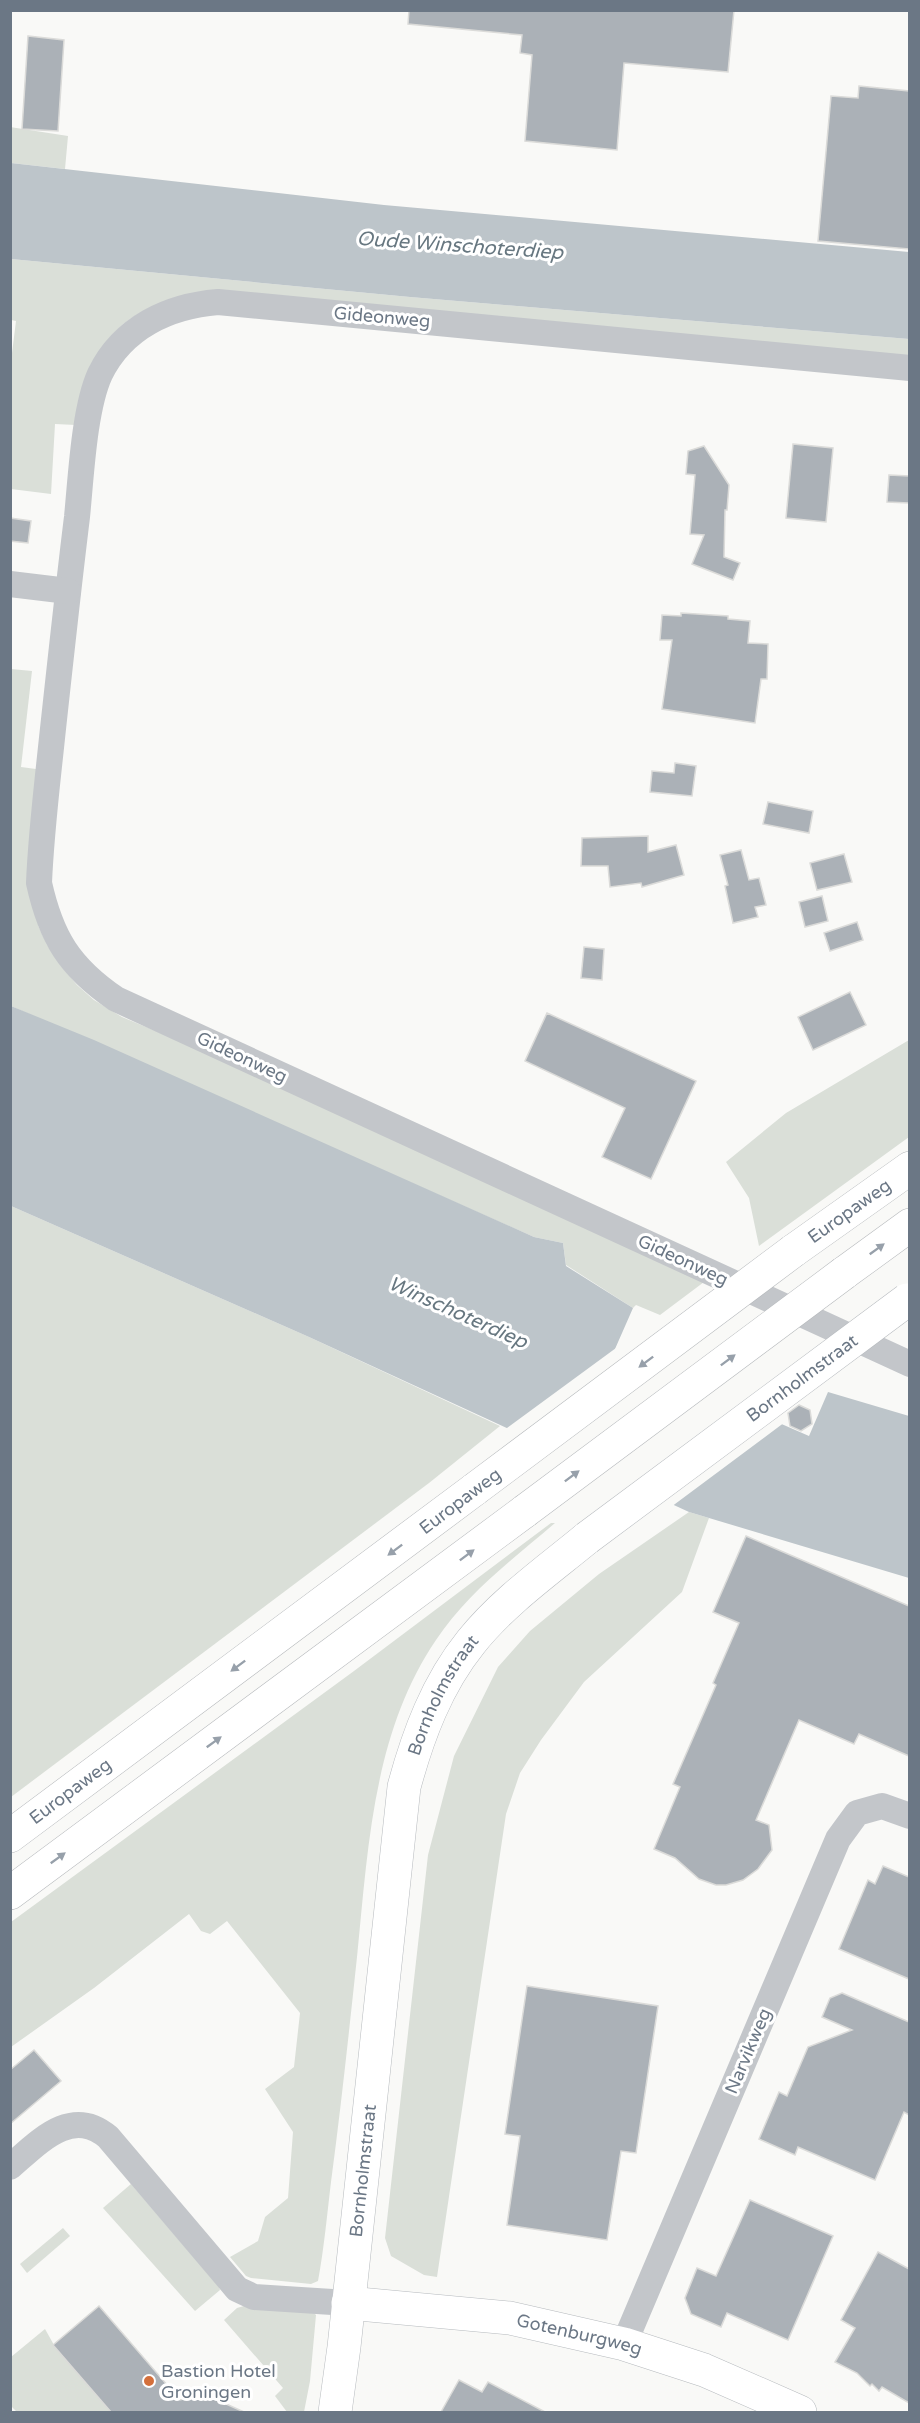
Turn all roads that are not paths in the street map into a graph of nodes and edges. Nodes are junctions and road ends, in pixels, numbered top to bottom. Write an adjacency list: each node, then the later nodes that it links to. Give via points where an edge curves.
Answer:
1 (909, 368): 3 (street, Gideonweg, via 218,302 176,309 156,317 122,342 99,375 90,407)
2 (10, 584): 3 (street)
3 (68, 591): 7 (street, Gideonweg, via 39,883 49,923 84,974 116,999)
4 (909, 1167): 9 (main road, Europaweg, one-way to 9, bridge)
5 (909, 1225): 10 (main road, one-way to 5, bridge)
6 (908, 1299): 12 (main road, Bornholmstraat, bridge, via 587,1538 506,1605 471,1641 447,1675 428,1713 404,1786)
7 (909, 1364)
8 (909, 1816): 13 (street, Narvikweg, via 882,1806 856,1813 838,1839)
9 (10, 1836)
10 (10, 1893)
11 (10, 2167): 12 (street, via 51,2133 71,2125 92,2126 108,2137 237,2289 254,2297)
12 (348, 2303): 13 (main road, Gotenburgweg, via 510,2318); 14 (main road, Bornholmstraat)
13 (624, 2344): 15 (main road, Gotenburgweg, via 704,2370)
14 (335, 2412)
15 (800, 2412)

